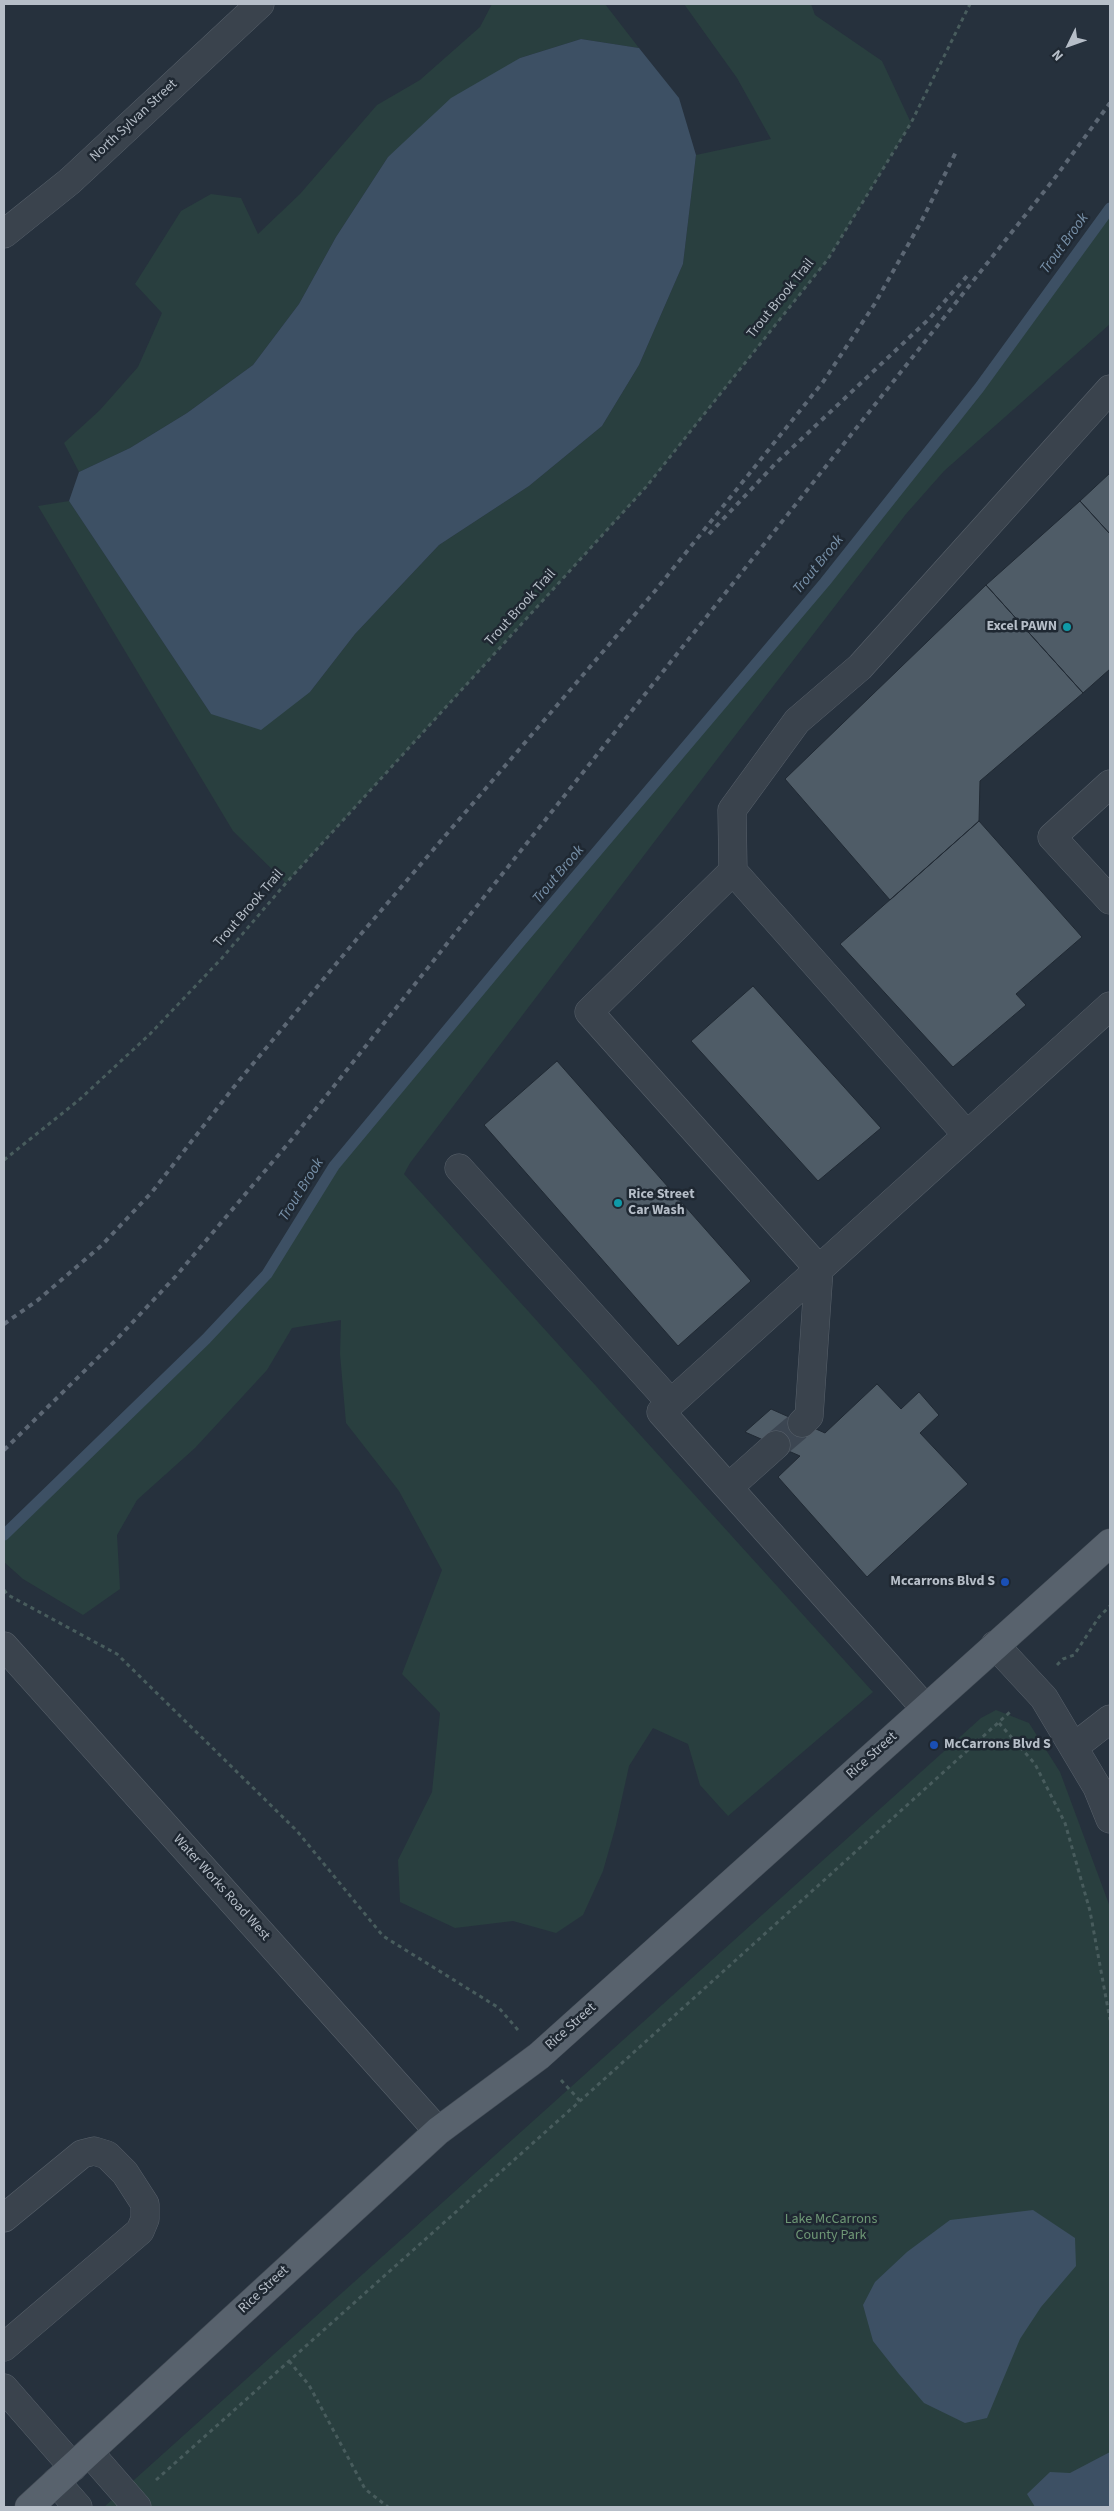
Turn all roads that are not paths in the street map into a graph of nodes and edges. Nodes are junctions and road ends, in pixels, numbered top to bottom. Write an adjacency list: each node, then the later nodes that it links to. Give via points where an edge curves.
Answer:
1 (260, 4): 2 (street, North Sylvan Street, via 70,181)
2 (4, 234)
3 (1110, 389): 5 (street, via 860,667 797,721 732,810)
4 (1110, 784): 6 (street, via 1052,837)
5 (733, 871): 8 (street); 10 (street, via 589,1012)
6 (1110, 900)
7 (1110, 1006): 8 (street)
8 (967, 1135): 10 (street)
9 (459, 1168): 11 (street)
10 (819, 1269): 11 (street); 12 (street, via 809,1416)
11 (671, 1403): 14 (street, via 661,1412)
12 (802, 1423)
13 (776, 1445): 14 (street)
14 (729, 1487): 18 (street)
15 (1110, 1543): 16 (main road, Rice Street)
16 (995, 1645): 18 (main road, Rice Street); 20 (street, via 1044,1698)
17 (4, 1646): 22 (street, Water Works Road West)
18 (925, 1708): 22 (main road, Rice Street, via 539,2056)
19 (1110, 1719): 20 (street)
20 (1074, 1747): 21 (street, via 1097,1787)
21 (1110, 1819)
22 (438, 2131): 26 (main road, Rice Street)
23 (4, 2218): 24 (street, via 82,2154 94,2151 107,2155 125,2173 145,2204 145,2219 140,2232)
24 (4, 2347)
25 (4, 2388): 26 (street)
26 (73, 2467): 27 (street); 28 (main road, Rice Street); 29 (street)
27 (134, 2504)
28 (29, 2507)
29 (78, 2507)

